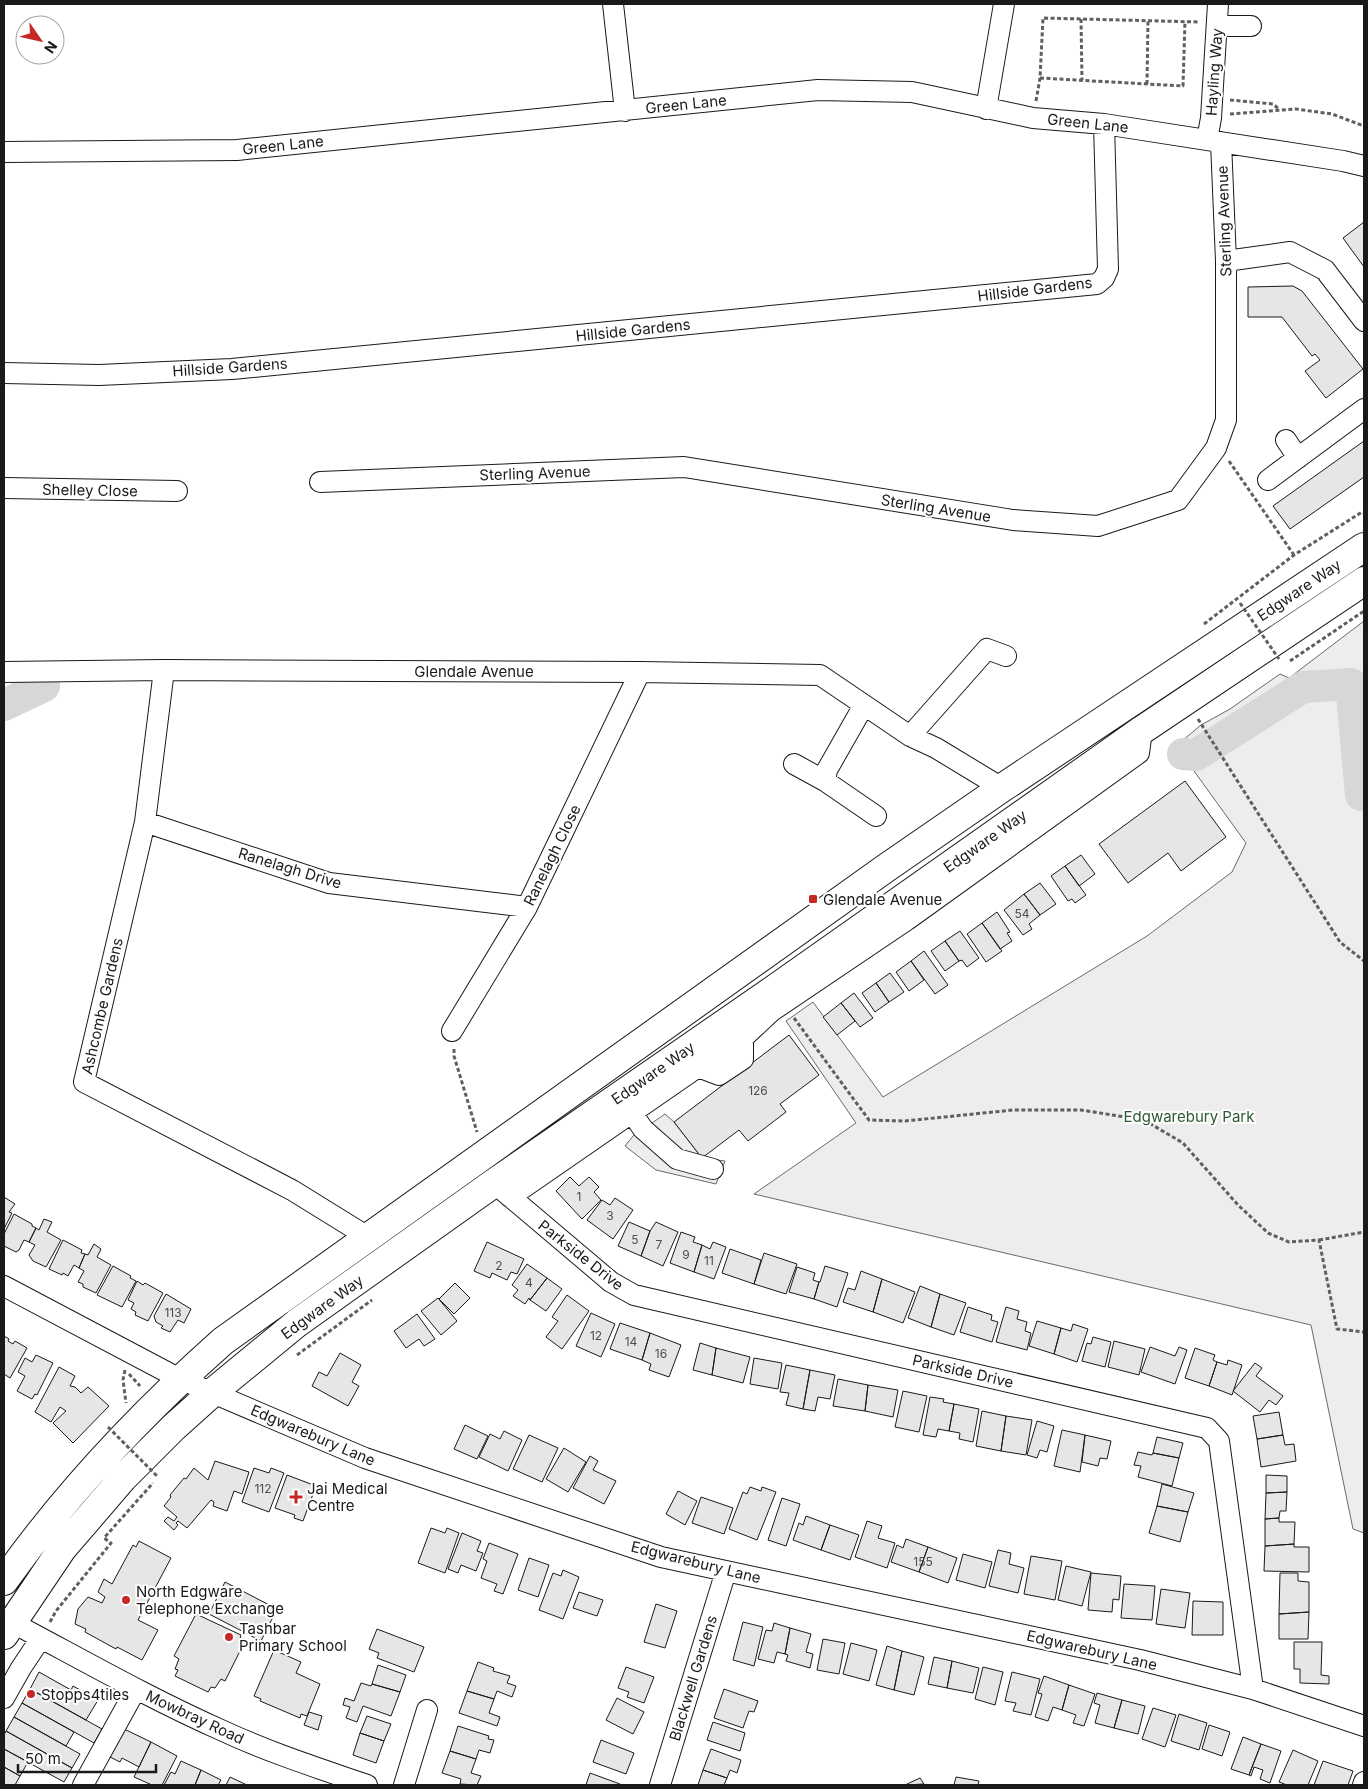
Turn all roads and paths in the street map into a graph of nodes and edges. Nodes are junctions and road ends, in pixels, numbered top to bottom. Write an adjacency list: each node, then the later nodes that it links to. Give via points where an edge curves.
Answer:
1 (613, 4): 14 (street)
2 (1004, 4): 12 (street)
3 (1217, 18): 6 (path); 7 (street); 11 (street, Hayling Way)
4 (1081, 19): 5 (path); 8 (path, via 1043,18); 9 (path)
5 (1148, 20): 6 (path); 10 (path)
6 (1185, 21): 10 (path, via 1183,86)
7 (1251, 26)
8 (1040, 78): 9 (path); 15 (path)
9 (1082, 80): 10 (path)
10 (1147, 84)
11 (1212, 98): 13 (path, via 1274,104); 16 (street, Hayling Way)
12 (986, 108): 14 (street, Green Lane, via 912,92 818,90); 15 (street, Green Lane)
13 (1280, 110): 16 (path); 18 (path, via 1332,114)
14 (625, 111): 20 (street, Green Lane, via 236,150)
15 (1033, 118): 17 (street, Green Lane)
16 (1211, 118): 19 (street, Hayling Way)
17 (1104, 124): 19 (street, Green Lane); 24 (street, Hillside Gardens, via 1108,269 1097,284 232,369 99,375)
18 (1364, 126)
19 (1214, 141): 21 (street, Green Lane); 22 (street, Sterling Avenue)
20 (4, 152)
21 (1364, 166)
22 (1226, 261): 23 (street, via 1290,252 1325,270); 27 (street, Sterling Avenue, via 1226,420)
23 (1364, 321)
24 (4, 373)
25 (1364, 409): 28 (street)
26 (1286, 440): 28 (street)
27 (1216, 448): 30 (street, Sterling Avenue, via 1178,500 1098,526 1013,520 684,467); 34 (path, via 1234,466)
28 (1298, 458): 29 (street)
29 (1268, 480)
30 (320, 482)
31 (4, 488): 32 (street, Shelley Close)
32 (177, 491)
33 (1364, 547): 48 (highway, Edgware Way)
34 (1294, 555)
35 (1364, 581): 45 (highway, Edgware Way)
36 (1240, 603): 38 (path, bridge)
37 (1006, 656): 44 (street, via 987,649)
38 (1279, 659)
39 (164, 670): 40 (street, Glendale Avenue); 41 (street, Glendale Avenue); 50 (street, Ashcombe Gardens)
40 (4, 672)
41 (640, 672): 42 (street, Glendale Avenue, via 820,675); 51 (street, Ranelagh Close)
42 (864, 705): 44 (street, Glendale Avenue); 47 (street, via 827,770)
43 (1198, 719): 52 (path, via 1340,942)
44 (910, 736): 48 (street, Glendale Avenue)
45 (1140, 741): 53 (street, Edgware Way, via 906,920); 58 (highway, Edgware Way, via 773,990)
46 (794, 764): 47 (street)
47 (825, 781): 49 (street)
48 (1002, 788): 60 (highway, Edgware Way)
49 (876, 816)
50 (146, 822): 51 (street, Ranelagh Drive, via 329,883); 60 (street, Ashcombe Gardens, via 84,1082 292,1190)
51 (528, 907): 54 (street, Ranelagh Close)
52 (1364, 961)
53 (783, 1004): 55 (street, Edgware Way, via 743,1038 743,1059 719,1075 698,1067); 61 (path, via 869,1120 905,1121 1013,1110 1081,1110 1144,1120 1183,1143 1238,1205 1268,1233 1289,1242)
54 (452, 1031): 56 (path, via 454,1056)
55 (632, 1113): 57 (street, via 643,1129 677,1159); 58 (street, Edgware Way)
56 (479, 1137)
57 (713, 1169)
58 (502, 1190): 67 (highway, Edgware Way, via 297,1323); 75 (street, Parkside Drive, via 611,1282 634,1295 1207,1428 1219,1441)
59 (1364, 1232): 61 (path)
60 (368, 1237): 65 (highway, Edgware Way, via 223,1341)
61 (1319, 1240): 63 (path, via 1337,1329)
62 (4, 1286): 65 (street, Edgwarebury Lane)
63 (1364, 1332)
64 (126, 1370): 66 (path)
65 (180, 1379): 67 (street, Edgwarebury Lane); 70 (highway, Edgware Way, via 99,1463 36,1536)
66 (140, 1386)
67 (213, 1392): 69 (street, Edgwarebury Lane, via 365,1458 661,1557); 72 (highway, Edgware Way, via 123,1478 62,1549)
68 (108, 1427): 71 (path, bridge, via 158,1477 104,1538 111,1543)
69 (726, 1571): 75 (street, Edgwarebury Lane, via 1140,1660); 82 (street, Blackwell Gardens)
70 (4, 1581)
71 (56, 1611)
72 (6, 1627): 73 (street, Mowbray Road)
73 (41, 1638): 74 (street, Mowbray Road); 76 (street)
74 (136, 1689): 79 (street); 80 (street, Mowbray Road, via 278,1754)
75 (1253, 1689): 78 (street, Edgwarebury Lane)
76 (4, 1698)
77 (427, 1710): 81 (street)
78 (1364, 1726)
79 (83, 1785)
80 (367, 1785)
81 (404, 1785)
82 (660, 1785)

